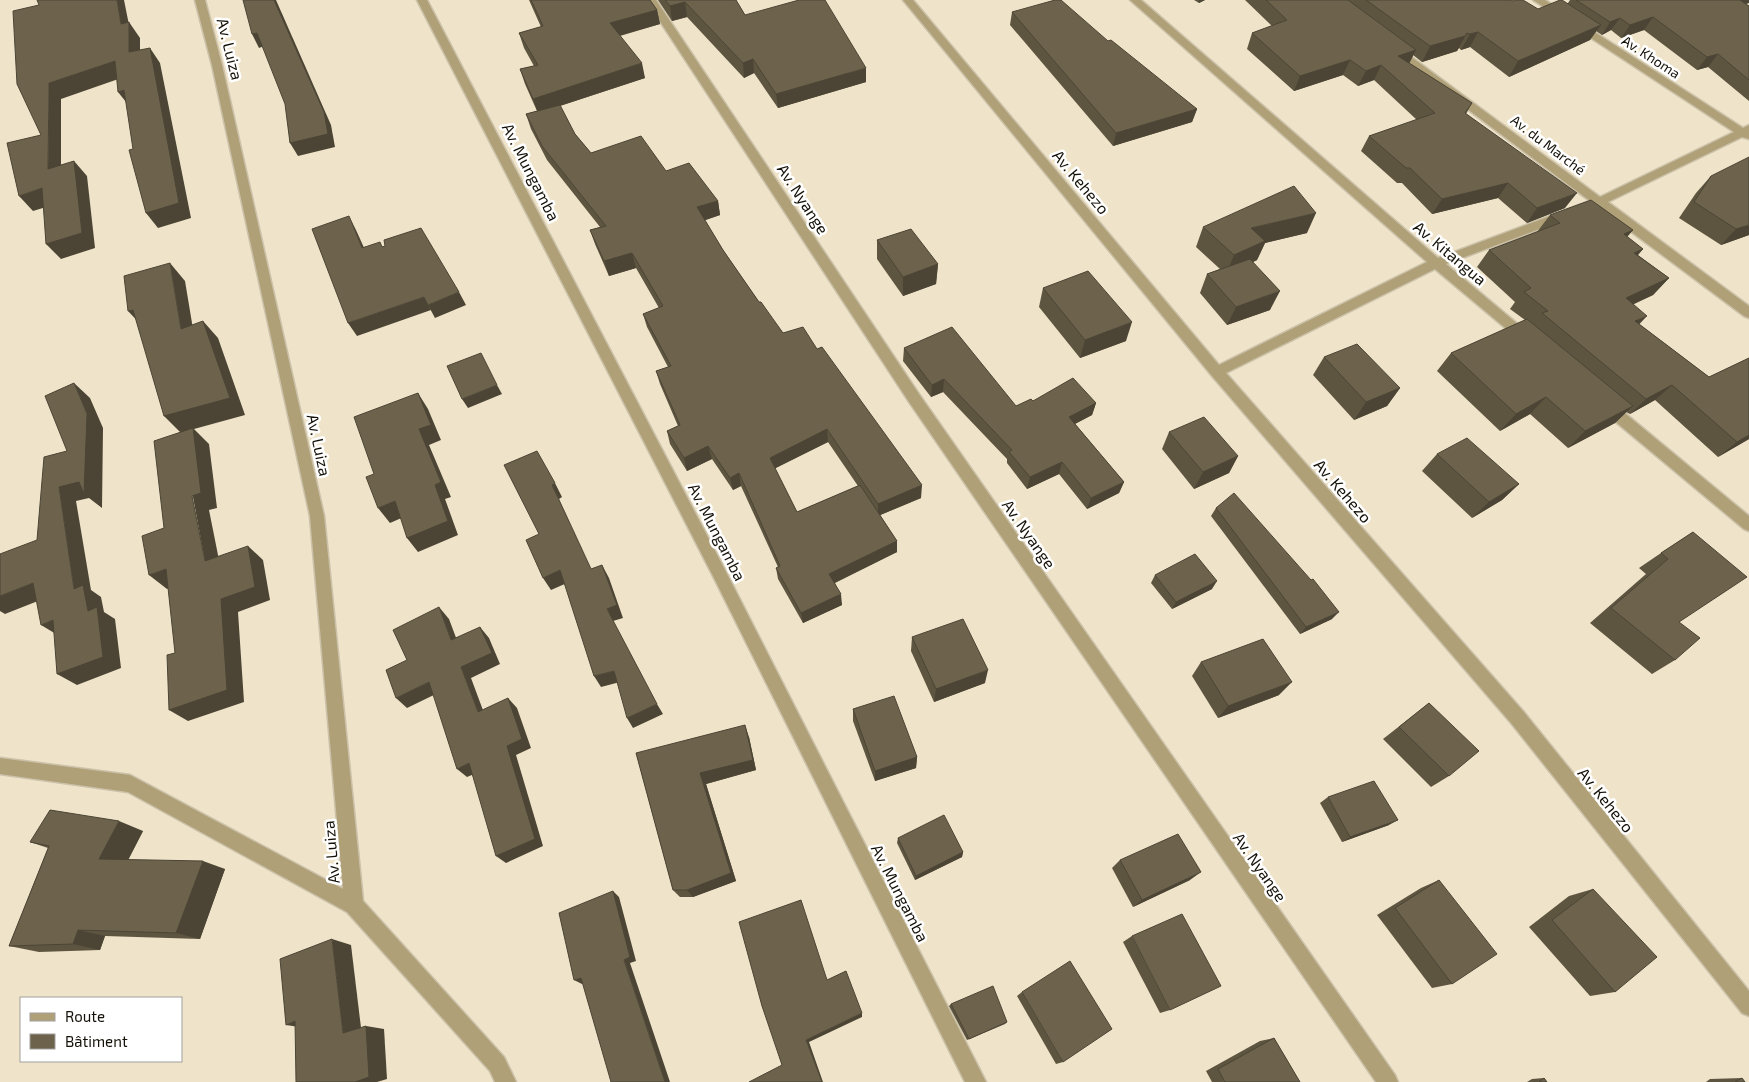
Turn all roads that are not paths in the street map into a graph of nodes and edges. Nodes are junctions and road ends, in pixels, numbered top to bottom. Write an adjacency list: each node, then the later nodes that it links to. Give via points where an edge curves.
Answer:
1 (200, 0): 17 (street, Av. Luiza, via 317,516)
2 (422, 0): 20 (street, Av. Mungamba)
3 (651, 0): 21 (street, Av. Nyange, via 914,398)
4 (908, 0): 13 (street, Av. Kehezo)
5 (1135, 0): 10 (street, Av. Kitangua)
6 (1538, 0): 8 (street, Av. Khoma)
7 (1385, 42): 9 (street, Av. du Marché)
8 (1746, 133): 9 (street)
9 (1599, 202): 10 (street); 11 (street, Av. du Marché)
10 (1436, 263): 12 (street, Av. Kitangua); 13 (street)
11 (1749, 313)
12 (1536, 346)
13 (1216, 372): 18 (street, Av. Kehezo, via 1517,718)
14 (1596, 397): 15 (street)
15 (1749, 525)
16 (0, 766): 17 (street, via 130,784)
17 (354, 905): 19 (street, via 498,1064)
18 (1749, 1006)
19 (506, 1082)
20 (976, 1082)
21 (1388, 1082)

